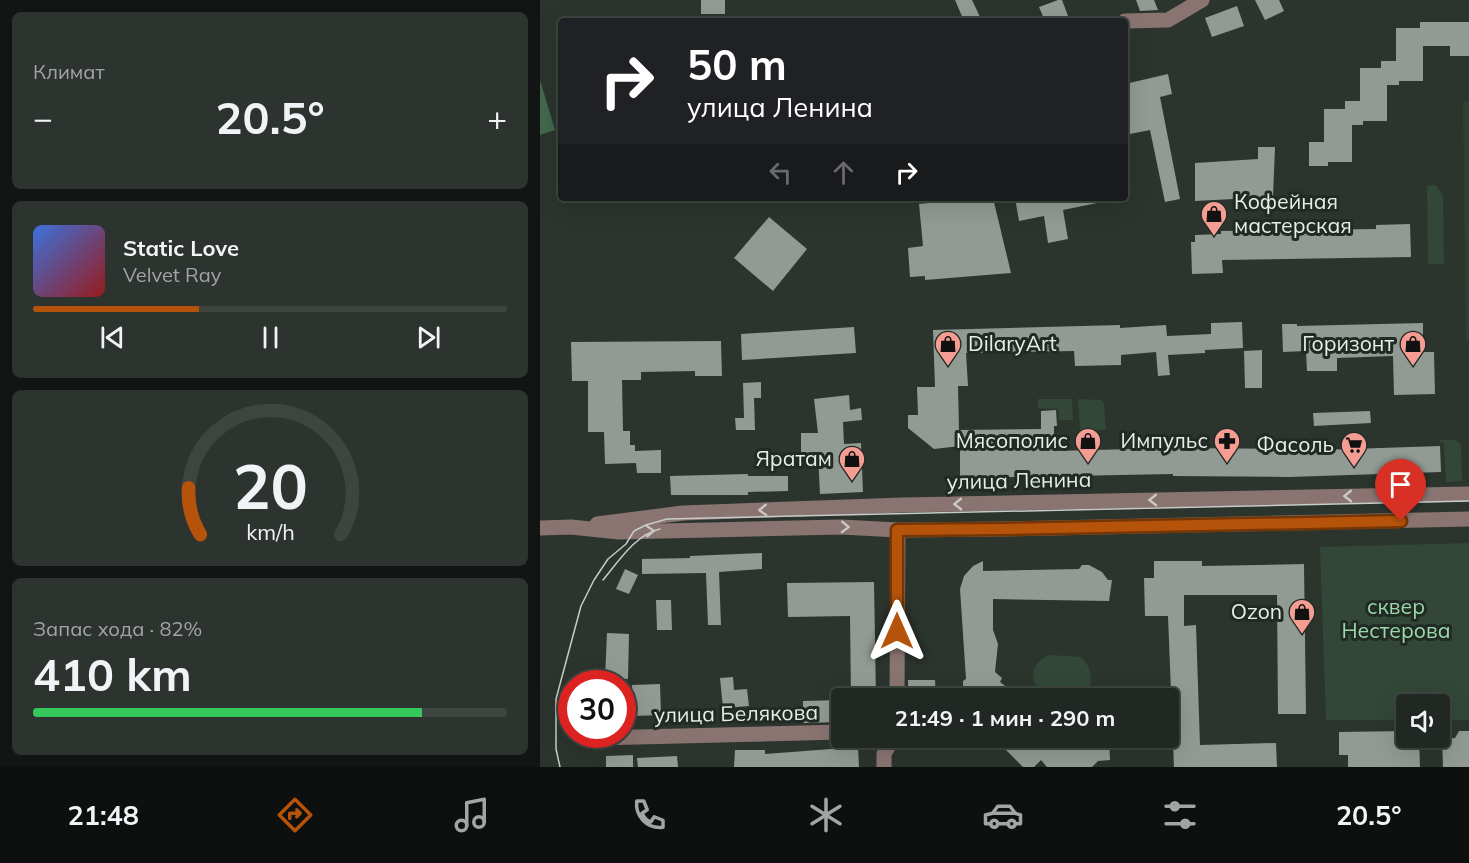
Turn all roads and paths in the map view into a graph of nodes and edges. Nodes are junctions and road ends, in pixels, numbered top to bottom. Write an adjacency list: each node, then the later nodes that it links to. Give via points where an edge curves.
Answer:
1 (1202, 0): 2 (street, via 1168,20)
2 (1128, 21)
3 (1469, 496): 5 (street, улица Ленина, one-way to 5, via 903,505 682,513)
4 (1469, 519): 7 (street, улица Ленина)
5 (571, 527): 6 (street, улица Ленина); 7 (street, улица Ленина, one-way to 7, via 619,532 841,527)
6 (540, 528)
7 (897, 530): 8 (street)
8 (897, 688)
9 (831, 732): 10 (street, улица Белякова)
10 (636, 737)
11 (887, 748): 12 (street)
12 (884, 767)

